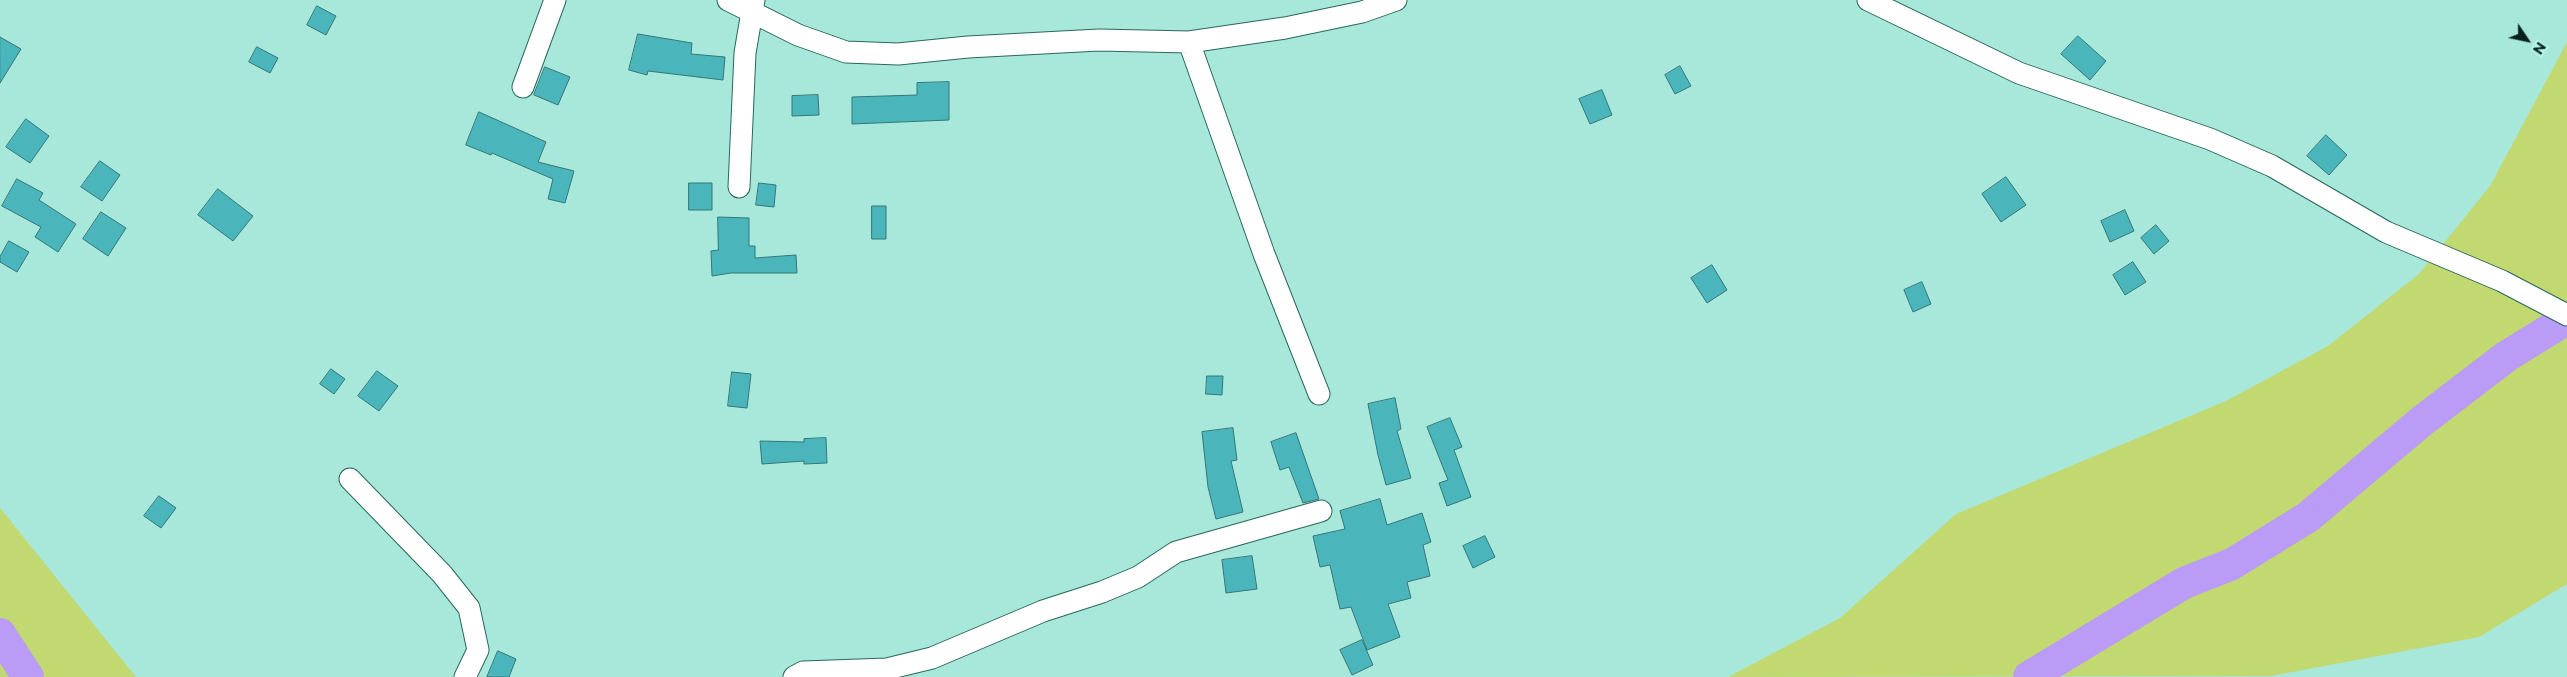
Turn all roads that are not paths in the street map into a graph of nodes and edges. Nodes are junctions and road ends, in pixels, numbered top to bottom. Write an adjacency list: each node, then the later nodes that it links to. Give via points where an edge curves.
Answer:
1 (554, 0): 7 (street)
2 (728, 0): 5 (street)
3 (1396, 0): 6 (street, via 1362,12 1285,28)
4 (1868, 0): 9 (street, via 2019,73 2210,139 2272,166 2386,232 2502,281)
5 (753, 6): 6 (street, via 798,36 846,52 898,54 1099,40); 8 (street, via 745,53)
6 (1189, 42): 10 (street, via 1264,254)
7 (523, 87)
8 (739, 187)
9 (2567, 315)
10 (1319, 394)
11 (350, 479): 13 (street, via 442,574 469,608 478,650)
12 (1321, 512): 14 (street, via 1176,552 1138,577 1043,611 932,658 887,669 803,672)
13 (465, 677)
14 (794, 677)

